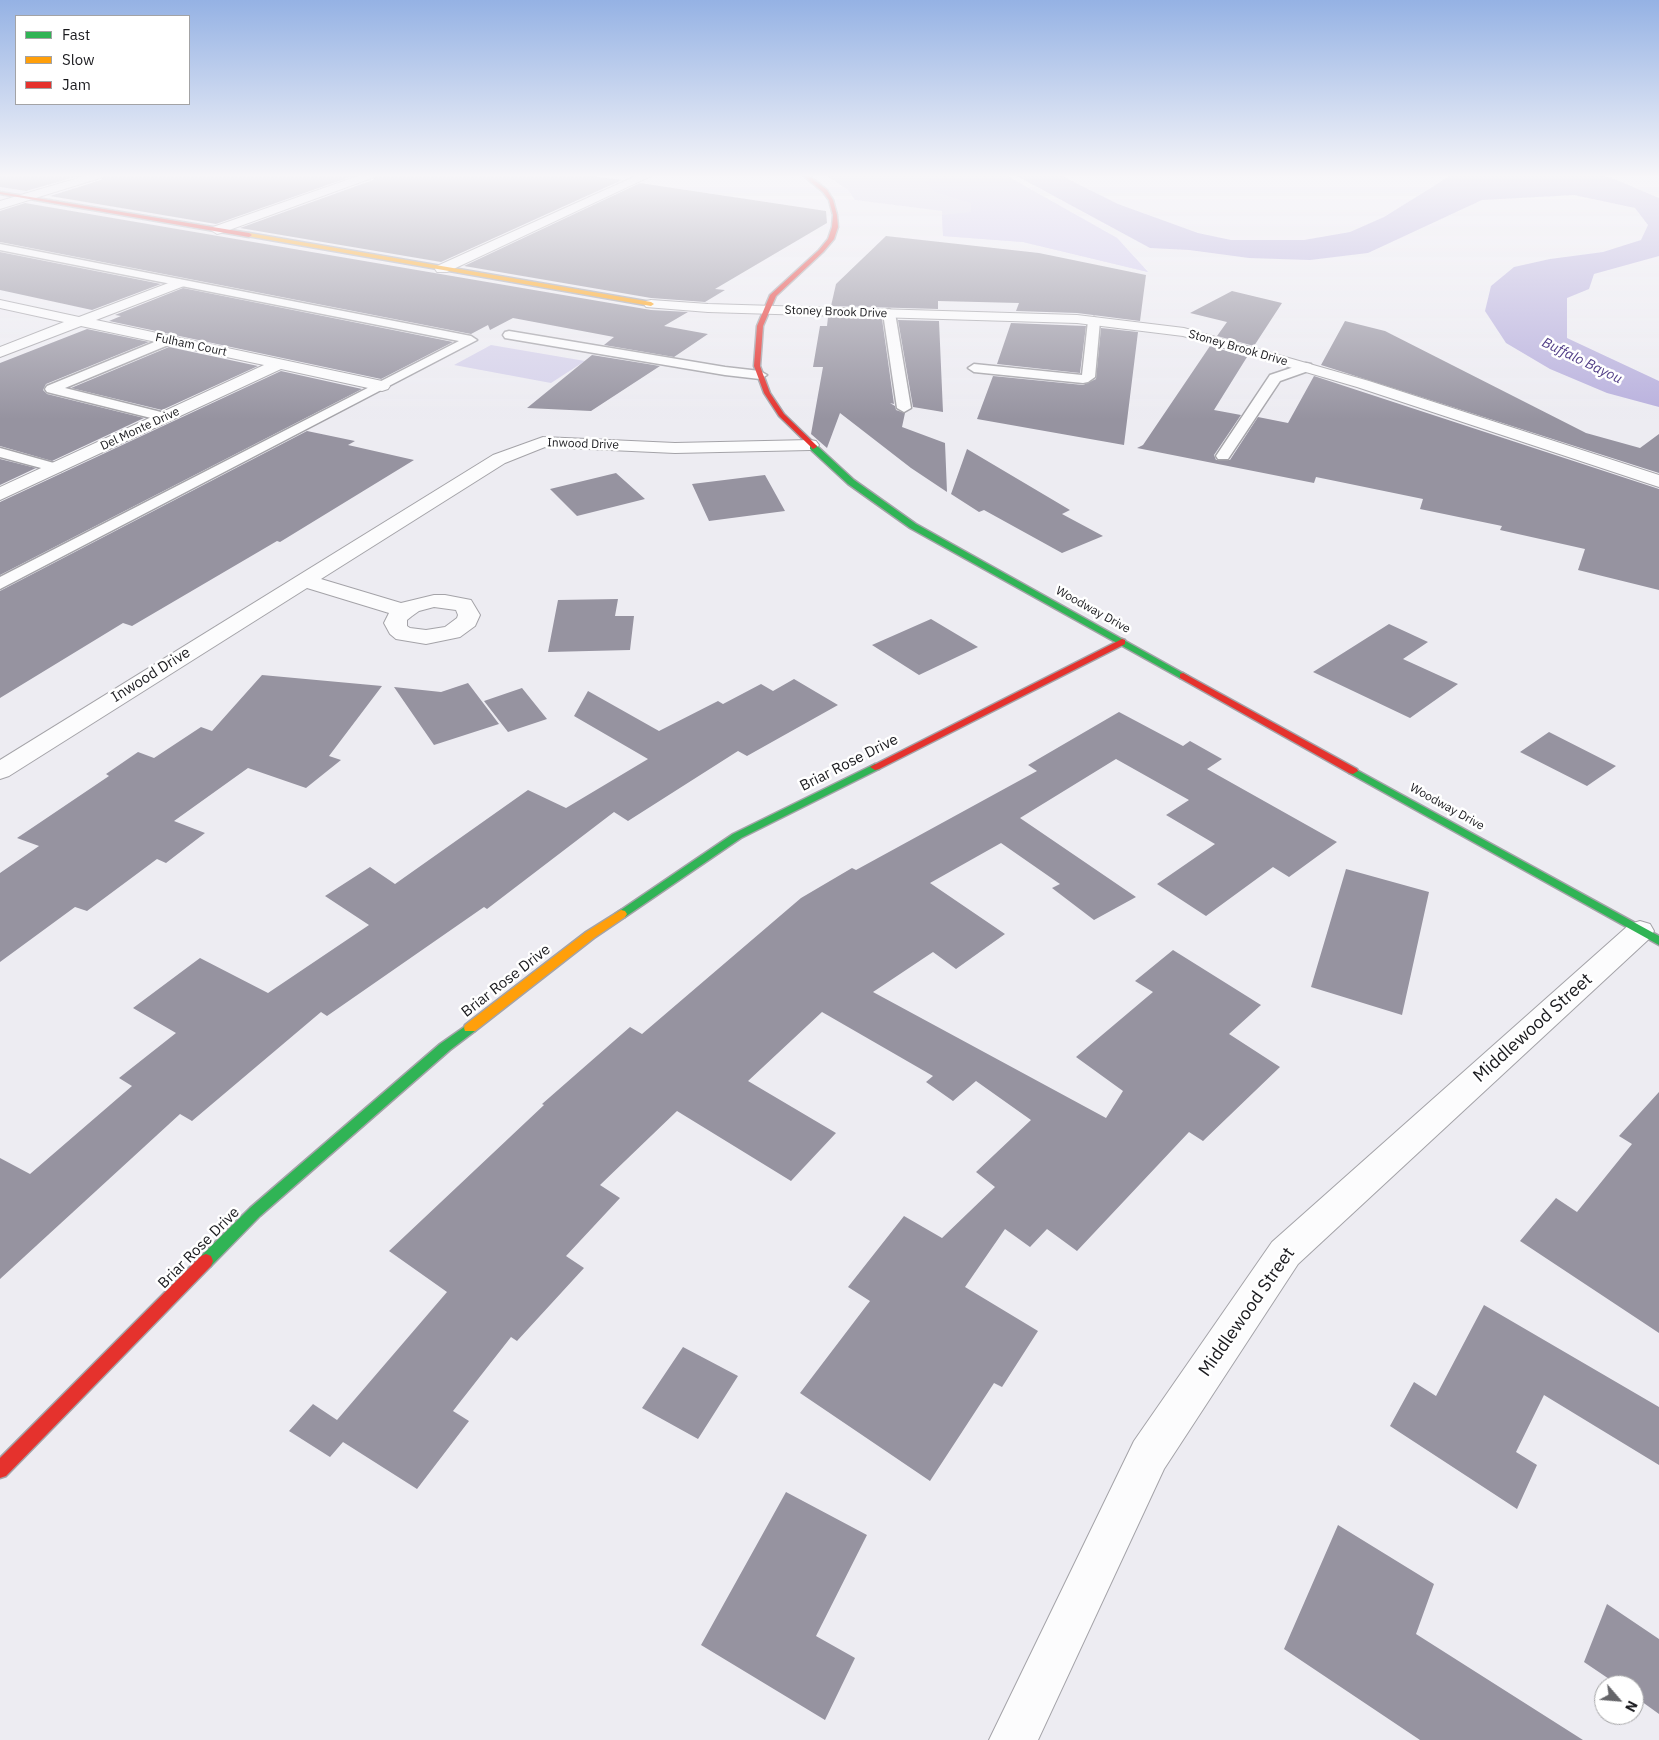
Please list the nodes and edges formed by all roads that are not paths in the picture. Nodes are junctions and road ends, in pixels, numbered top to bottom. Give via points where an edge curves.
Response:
1 (51, 257) edge
2 (370, 257) edge
3 (470, 257) edge
4 (814, 257) edge
5 (442, 270) junction
6 (179, 283) junction
7 (0, 304) edge
8 (651, 304) joint
9 (765, 310) junction
10 (889, 314) junction
11 (80, 321) junction
12 (1094, 321) junction
13 (509, 335) dead end
14 (169, 340) junction
15 (0, 352) edge
16 (279, 364) junction
17 (1306, 367) junction
18 (974, 368) dead end
19 (760, 375) junction
20 (382, 386) junction
21 (904, 408) dead end
22 (164, 417) junction
23 (810, 445) junction
24 (0, 452) edge
25 (1223, 456) dead end
26 (56, 468) junction
27 (1659, 481) edge
28 (0, 494) edge
29 (303, 580) junction
30 (0, 584) edge
31 (404, 610) dead end
32 (1122, 642) junction
33 (0, 771) edge
34 (1650, 936) edge
35 (0, 1470) edge
36 (1013, 1740) edge

1 - 6 lane
2 - 5 street, Stoney Brook Drive
3 - 5 street
4 - 9 street, Woodway Drive via 773,295
5 - 8 street, Stoney Brook Drive
6 - 11 street
6 - 20 lane via 471,340
7 - 11 street, Fulham Court
8 - 9 street, Stoney Brook Drive
9 - 10 street, Stoney Brook Drive
9 - 19 street, Woodway Drive via 760,326 757,366
10 - 12 street, Stoney Brook Drive
10 - 21 lane
11 - 14 street, Fulham Court
11 - 15 street
12 - 17 street, Stoney Brook Drive via 1184,332
12 - 18 lane via 1088,377 1083,379
13 - 19 lane
14 - 16 street, Fulham Court
14 - 22 lane via 52,389
16 - 20 street, Fulham Court
16 - 22 street, Del Monte Drive
17 - 25 lane via 1275,378
17 - 27 street, Stoney Brook Drive
19 - 23 street, Woodway Drive via 781,415
20 - 30 lane
22 - 26 street, Del Monte Drive
23 - 29 street, Inwood Drive via 675,448 543,442 499,459
23 - 32 street, Woodway Drive via 852,482 912,526
24 - 26 lane
26 - 28 street, Del Monte Drive
29 - 31 street
29 - 33 street, Inwood Drive
32 - 34 street, Woodway Drive
32 - 35 street, Briar Rose Drive via 737,836 590,935 445,1047 255,1212
34 - 36 street, Middlewood Street via 1284,1253 1149,1455

